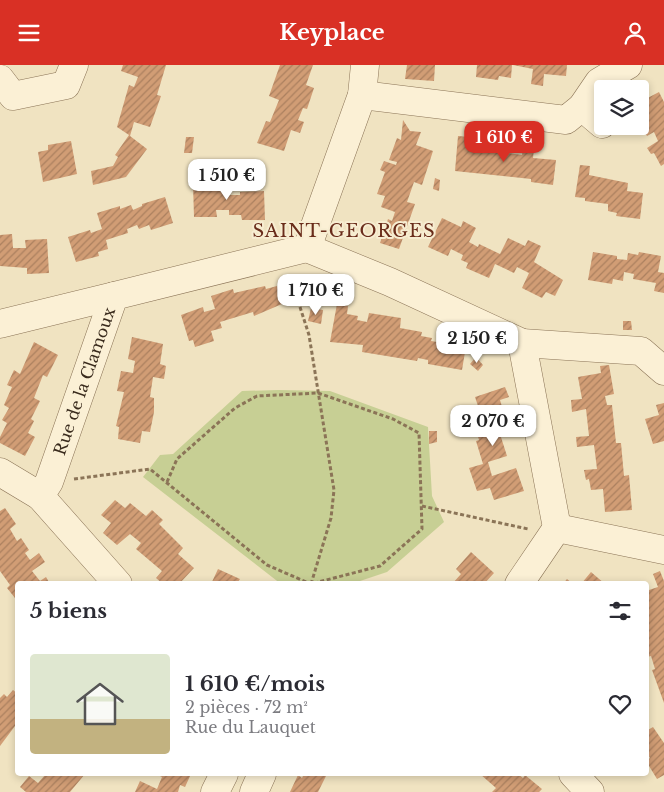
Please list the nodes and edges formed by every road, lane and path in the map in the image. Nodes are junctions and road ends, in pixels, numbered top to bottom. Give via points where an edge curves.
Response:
1 (74, 65) edge
2 (365, 65) edge
3 (628, 65) edge
4 (7, 88) edge
5 (362, 95) junction
6 (582, 107) junction
7 (594, 117) edge
8 (295, 251) junction
9 (114, 296) junction
10 (0, 325) edge
11 (522, 343) junction
12 (664, 371) edge
13 (318, 393) junction
14 (0, 472) edge
15 (166, 482) junction
16 (45, 489) junction
17 (421, 506) junction
18 (555, 531) junction
19 (664, 550) edge
20 (116, 581) edge
21 (304, 581) edge
22 (312, 581) edge
23 (322, 581) edge
24 (521, 581) edge
25 (223, 776) edge
26 (261, 776) edge
27 (575, 776) edge
28 (215, 792) edge
29 (254, 792) edge
30 (590, 792) edge

1 - 4 street via 66,85
2 - 5 street
3 - 6 street via 599,82
5 - 6 street via 566,121
5 - 8 street
6 - 7 street
8 - 9 street, Rue de la Clamoux
8 - 11 street via 390,282
8 - 13 path
9 - 10 street
9 - 16 street, Rue de la Clamoux
11 - 12 street via 641,351
11 - 18 street
13 - 15 path via 257,396 235,408 177,459
13 - 17 path via 392,419 419,433
13 - 22 path via 334,490 331,518
14 - 16 street
15 - 16 path via 150,469
15 - 21 path via 267,565
16 - 20 street
17 - 18 path
17 - 23 path via 422,529 380,566
18 - 19 street
18 - 24 street
25 - 28 street
26 - 29 street
27 - 30 street

